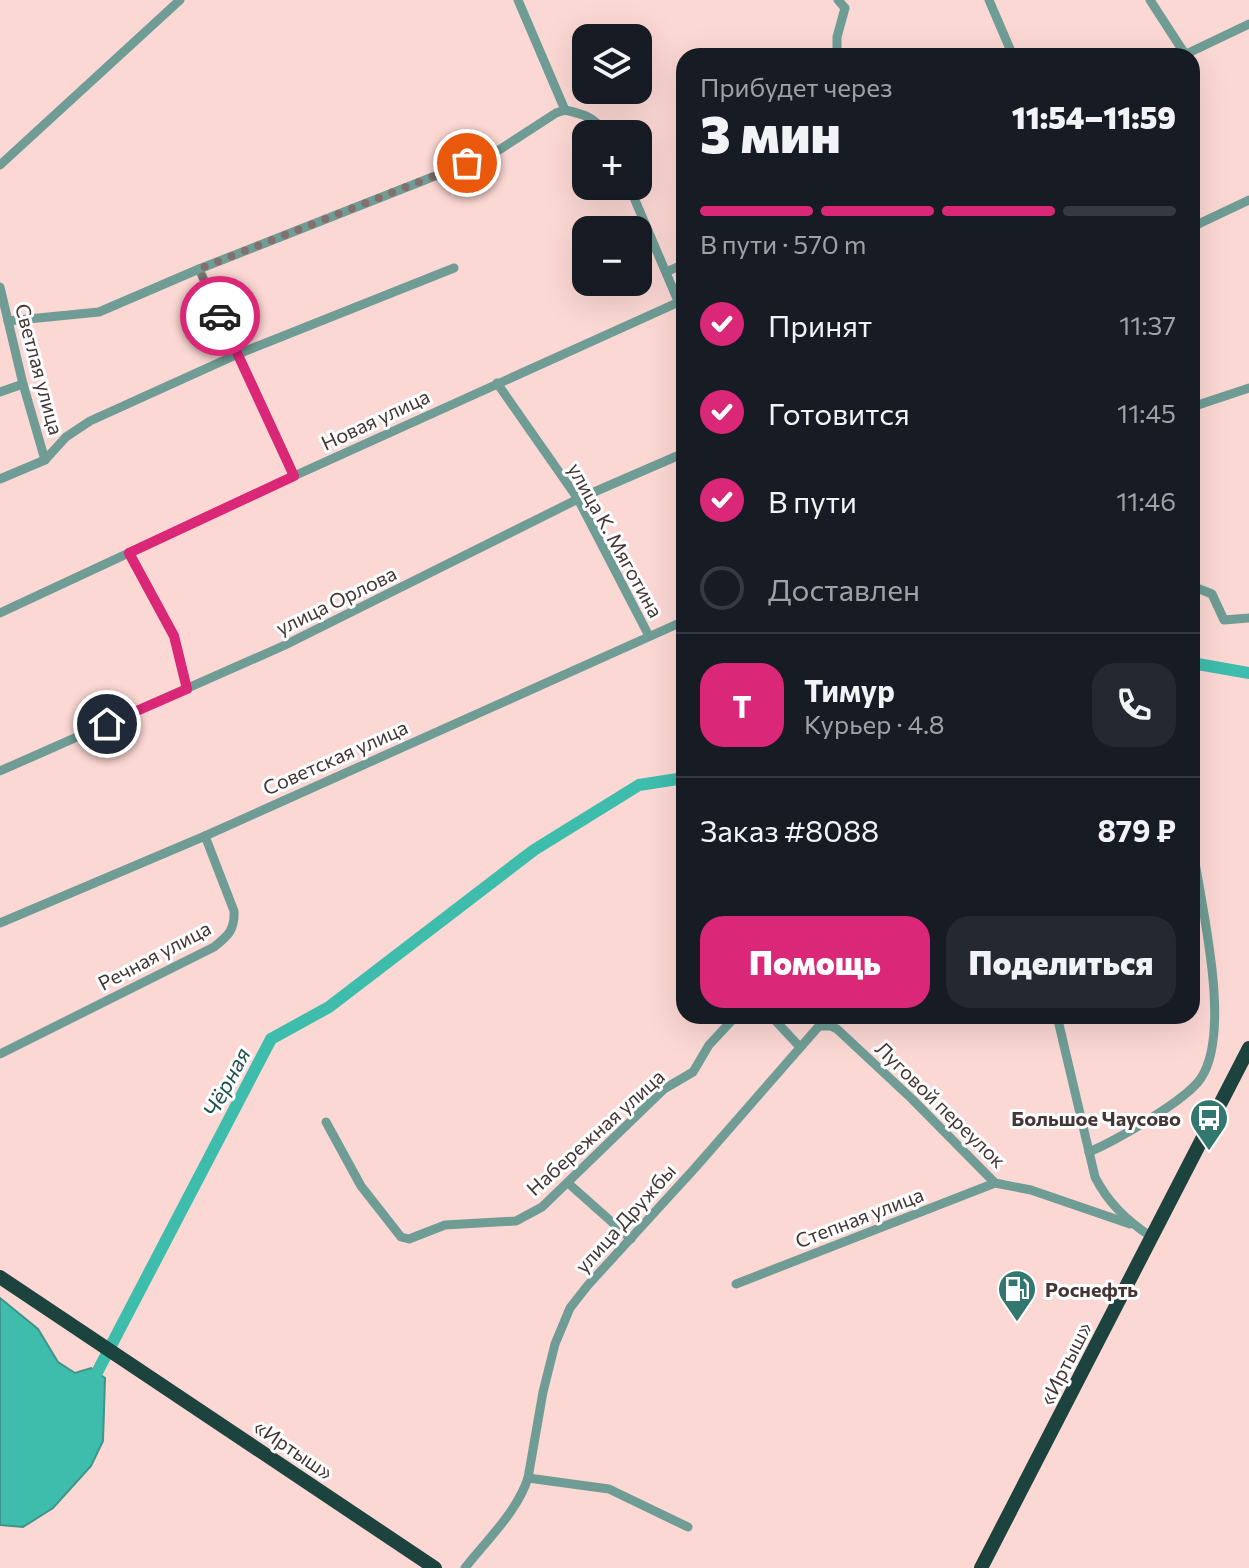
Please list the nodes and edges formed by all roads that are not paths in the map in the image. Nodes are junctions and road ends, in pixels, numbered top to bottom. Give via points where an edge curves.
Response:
1 (180, 0) edge
2 (518, 0) edge
3 (838, 0) edge
4 (989, 0) edge
5 (1150, 0) edge
6 (1249, 24) edge
7 (837, 48) edge
8 (1010, 48) edge
9 (1179, 48) edge
10 (1198, 48) edge
11 (565, 110) junction
12 (594, 120) edge
13 (0, 165) edge
14 (635, 200) edge
15 (1249, 200) edge
16 (1200, 223) edge
17 (454, 268) dead end
18 (676, 268) edge
19 (199, 269) junction
20 (666, 272) junction
21 (0, 287) edge
22 (676, 295) edge
23 (676, 303) edge
24 (8, 321) junction
25 (238, 354) junction
26 (497, 383) junction
27 (23, 384) junction
28 (1249, 388) edge
29 (0, 392) edge
30 (1200, 404) edge
31 (676, 456) edge
32 (45, 460) junction
33 (294, 476) junction
34 (0, 479) edge
35 (578, 499) junction
36 (129, 553) junction
37 (1200, 589) edge
38 (0, 613) edge
39 (1249, 618) edge
40 (676, 624) edge
41 (649, 636) junction
42 (187, 689) junction
43 (0, 771) edge
44 (205, 836) junction
45 (1200, 895) edge
46 (0, 923) edge
47 (729, 1024) edge
48 (778, 1024) edge
49 (1059, 1024) edge
50 (825, 1025) joint
51 (799, 1046) junction
52 (1249, 1048) edge
53 (0, 1054) edge
54 (326, 1122) dead end
55 (1089, 1152) junction
56 (568, 1183) junction
57 (995, 1183) junction
58 (1130, 1224) junction
59 (1152, 1237) junction
60 (631, 1239) junction
61 (0, 1277) edge
62 (736, 1284) dead end
63 (528, 1478) junction
64 (688, 1527) dead end
65 (435, 1568) edge
66 (465, 1568) edge
67 (981, 1568) edge

1 - 13 street
2 - 11 street
3 - 7 street via 845,8
4 - 8 street
5 - 9 street
6 - 10 street
11 - 12 street
11 - 19 street via 496,152
14 - 20 street
15 - 16 street
17 - 25 street
18 - 20 street
19 - 24 street via 99,312
19 - 25 street
20 - 22 street
21 - 24 street, Светлая улица
23 - 26 street, Новая улица
24 - 27 street, Светлая улица
25 - 32 street via 78,427
25 - 33 street
26 - 33 street, Новая улица
26 - 35 street, улица К. Мяготина
27 - 29 street
27 - 32 street, Светлая улица
28 - 30 street
31 - 35 street, улица Орлова
32 - 34 street
33 - 36 street, Новая улица
35 - 41 street, улица К. Мяготина
35 - 42 street, улица Орлова
36 - 38 street, Новая улица
36 - 42 street via 174,636
37 - 39 street via 1212,594 1224,620
40 - 41 street, Советская улица
41 - 44 street, Советская улица
42 - 43 street, улица Орлова
44 - 46 street, Советская улица
44 - 53 street, Речная улица via 234,911 229,935
45 - 55 street via 1216,998 1213,1048 1203,1077 1176,1101
47 - 56 street, Набережная улица via 693,1072 664,1089
48 - 51 street
49 - 55 street
50 - 51 street, улица Дружбы
50 - 57 street, Луговой переулок via 837,1029
51 - 60 street, улица Дружбы
52 - 59 highway, «Иртыш»
54 - 56 street, Набережная улица via 361,1186 401,1237 409,1239 445,1225 516,1221 542,1207
55 - 58 street via 1101,1189
56 - 60 street
57 - 58 street, Луговой переулок
57 - 62 street, Степная улица
58 - 59 street
59 - 67 highway, «Иртыш»
60 - 63 street, улица Дружбы via 577,1297 563,1322 543,1392
61 - 65 highway, «Иртыш»
63 - 64 street via 609,1489
63 - 66 street, улица Дружбы

